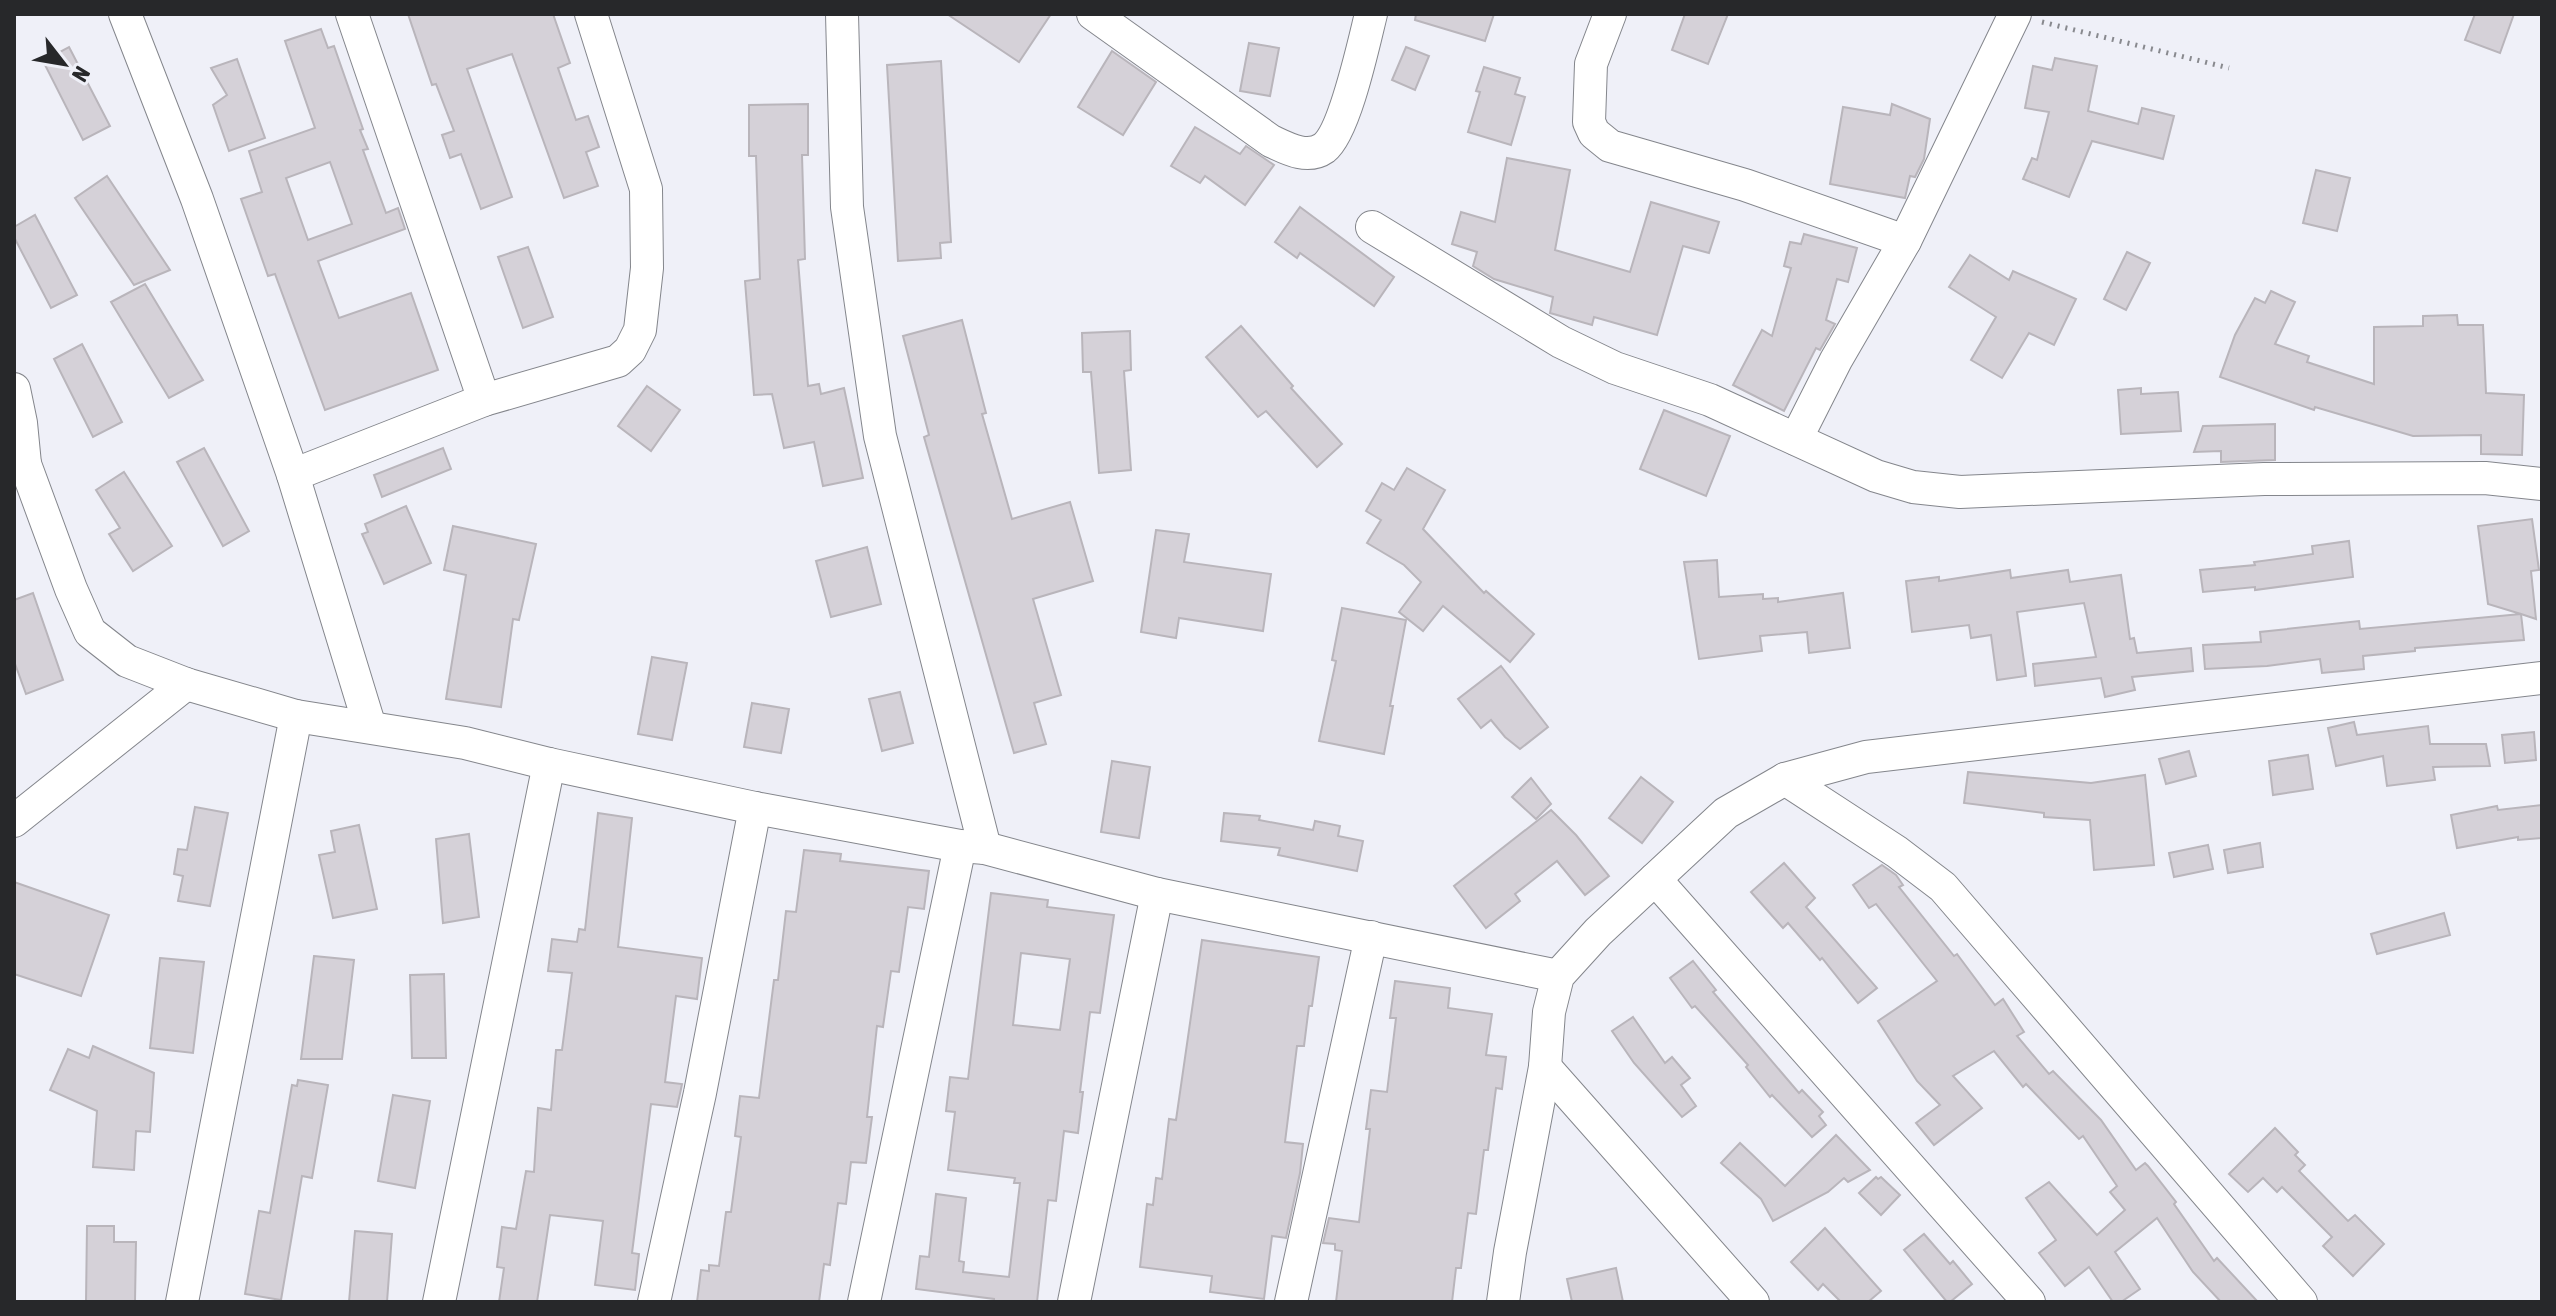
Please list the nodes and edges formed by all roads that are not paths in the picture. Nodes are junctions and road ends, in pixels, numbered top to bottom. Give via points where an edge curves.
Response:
1 (125, 14) edge
2 (352, 14) edge
3 (591, 14) edge
4 (842, 14) edge
5 (1093, 14) edge
6 (1371, 14) edge
7 (1610, 14) edge
8 (2014, 15) edge
9 (1372, 227) dead end
10 (1905, 241) junction
11 (14, 389) edge
12 (484, 400) junction
13 (1796, 439) junction
14 (20, 459) edge
15 (293, 475) junction
16 (2542, 484) edge
17 (2542, 678) edge
18 (186, 684) junction
19 (296, 716) junction
20 (370, 727) junction
21 (549, 764) junction
22 (1785, 779) junction
23 (755, 808) junction
24 (14, 821) edge
25 (972, 847) junction
26 (1655, 879) junction
27 (1157, 894) junction
28 (1371, 937) junction
29 (1558, 976) junction
30 (1545, 1067) junction
31 (182, 1302) edge
32 (439, 1302) edge
33 (654, 1302) edge
34 (864, 1302) edge
35 (1074, 1302) edge
36 (1291, 1302) edge
37 (1503, 1302) edge
38 (1753, 1302) edge
39 (2029, 1302) edge
40 (2301, 1302) edge

1 - 15 street via 197,199
2 - 12 street
3 - 12 street via 646,189 647,268 640,330 618,361
4 - 25 street via 847,207 880,436
5 - 6 street via 1271,141 1305,153 1323,149 1335,134
7 - 10 street via 1591,64 1589,122 1610,146 1745,185
8 - 10 street
9 - 13 street via 1575,348
10 - 13 street
11 - 14 street via 21,423
12 - 15 street
13 - 16 street via 1876,476 1960,492 2264,479 2485,478
14 - 18 street via 90,632 127,661
15 - 20 street
17 - 22 street via 1866,757
18 - 19 street
18 - 24 street
19 - 20 street
19 - 31 street
20 - 21 street
21 - 23 street
21 - 32 street
22 - 26 street via 1726,813
22 - 40 street via 1943,887
23 - 25 street
23 - 33 street
25 - 27 street
25 - 34 street
26 - 29 street
26 - 39 street
27 - 28 street
27 - 35 street
28 - 29 street
28 - 36 street
29 - 30 street
30 - 37 street
30 - 38 street

